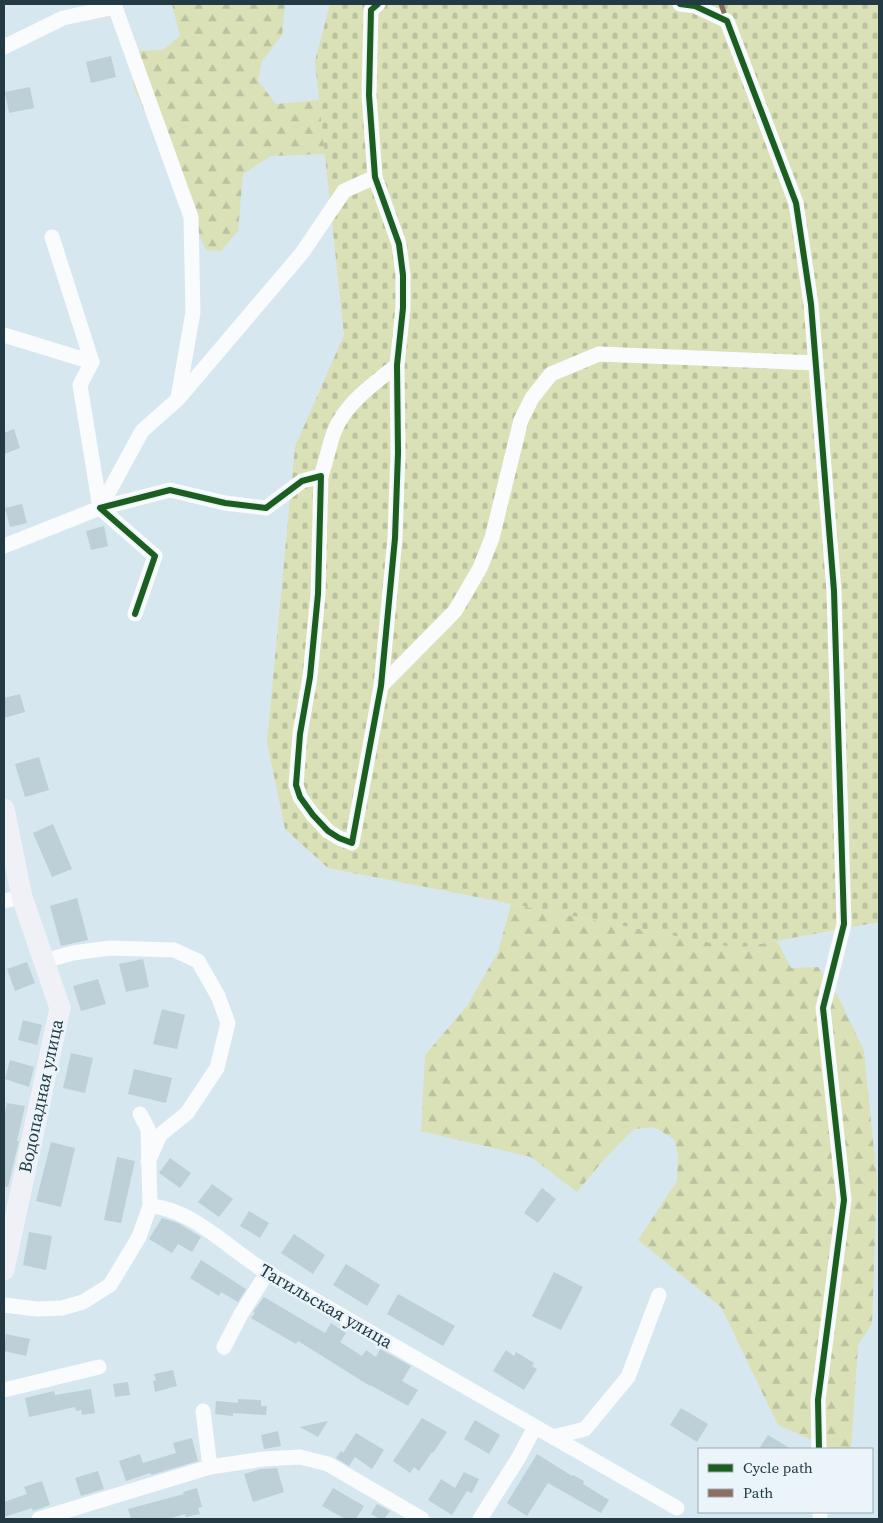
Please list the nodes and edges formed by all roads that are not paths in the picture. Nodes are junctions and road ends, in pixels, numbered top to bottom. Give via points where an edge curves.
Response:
1 (378, 4) edge
2 (680, 4) edge
3 (4, 47) edge
4 (375, 178) junction
5 (52, 237) dead end
6 (4, 335) edge
7 (92, 362) junction
8 (816, 363) junction
9 (397, 365) junction
10 (178, 399) junction
11 (321, 476) junction
12 (100, 508) junction
13 (4, 546) edge
14 (134, 614) dead end
15 (380, 686) junction
16 (4, 809) edge
17 (13, 899) edge
18 (44, 962) junction
19 (140, 1114) dead end
20 (148, 1162) junction
21 (150, 1206) junction
22 (4, 1270) edge
23 (267, 1273) junction
24 (659, 1296) dead end
25 (4, 1304) edge
26 (224, 1347) dead end
27 (99, 1367) dead end
28 (4, 1390) edge
29 (204, 1411) dead end
30 (535, 1427) junction
31 (553, 1437) junction
32 (819, 1448) edge
33 (210, 1467) junction
34 (676, 1508) dead end
35 (39, 1519) edge
36 (422, 1519) edge
37 (480, 1519) edge

1 - 4 street via 371,10 370,48
2 - 8 street via 695,6 727,22 793,194 811,304
3 - 10 street via 63,18 115,8 191,216 192,312
4 - 9 street via 399,244 403,275
4 - 10 street via 344,191 302,253
5 - 7 street
6 - 7 street
7 - 12 street via 80,385
8 - 15 street via 598,354 551,374 532,398 521,420 492,538 480,568 455,611
8 - 32 street via 834,591 844,924 822,1008 844,1200 818,1400
9 - 11 street via 346,410 335,431
9 - 15 street via 395,538
10 - 12 street via 142,431
11 - 12 street via 302,481 266,508 225,503 170,490
11 - 15 street via 318,594 296,785 313,816 328,831 352,842
12 - 13 street
12 - 14 street via 155,556
16 - 17 street, Водопадная улица
17 - 18 street, Водопадная улица
18 - 20 street via 73,953 110,948 174,950 198,961 218,996 228,1023 217,1068 187,1112 160,1135
18 - 22 street, Водопадная улица via 60,1008
19 - 20 street via 148,1129
20 - 21 street
21 - 23 street, Тагильская улица via 164,1207 194,1220
21 - 25 street via 139,1237 110,1285 83,1302 62,1308 37,1309
23 - 26 street
23 - 30 street, Тагильская улица
24 - 31 street via 628,1377 585,1430
27 - 28 street
29 - 33 street
30 - 31 street, Тагильская улица
30 - 37 street
31 - 34 street, Тагильская улица
33 - 35 street
33 - 36 street via 300,1457 328,1464

